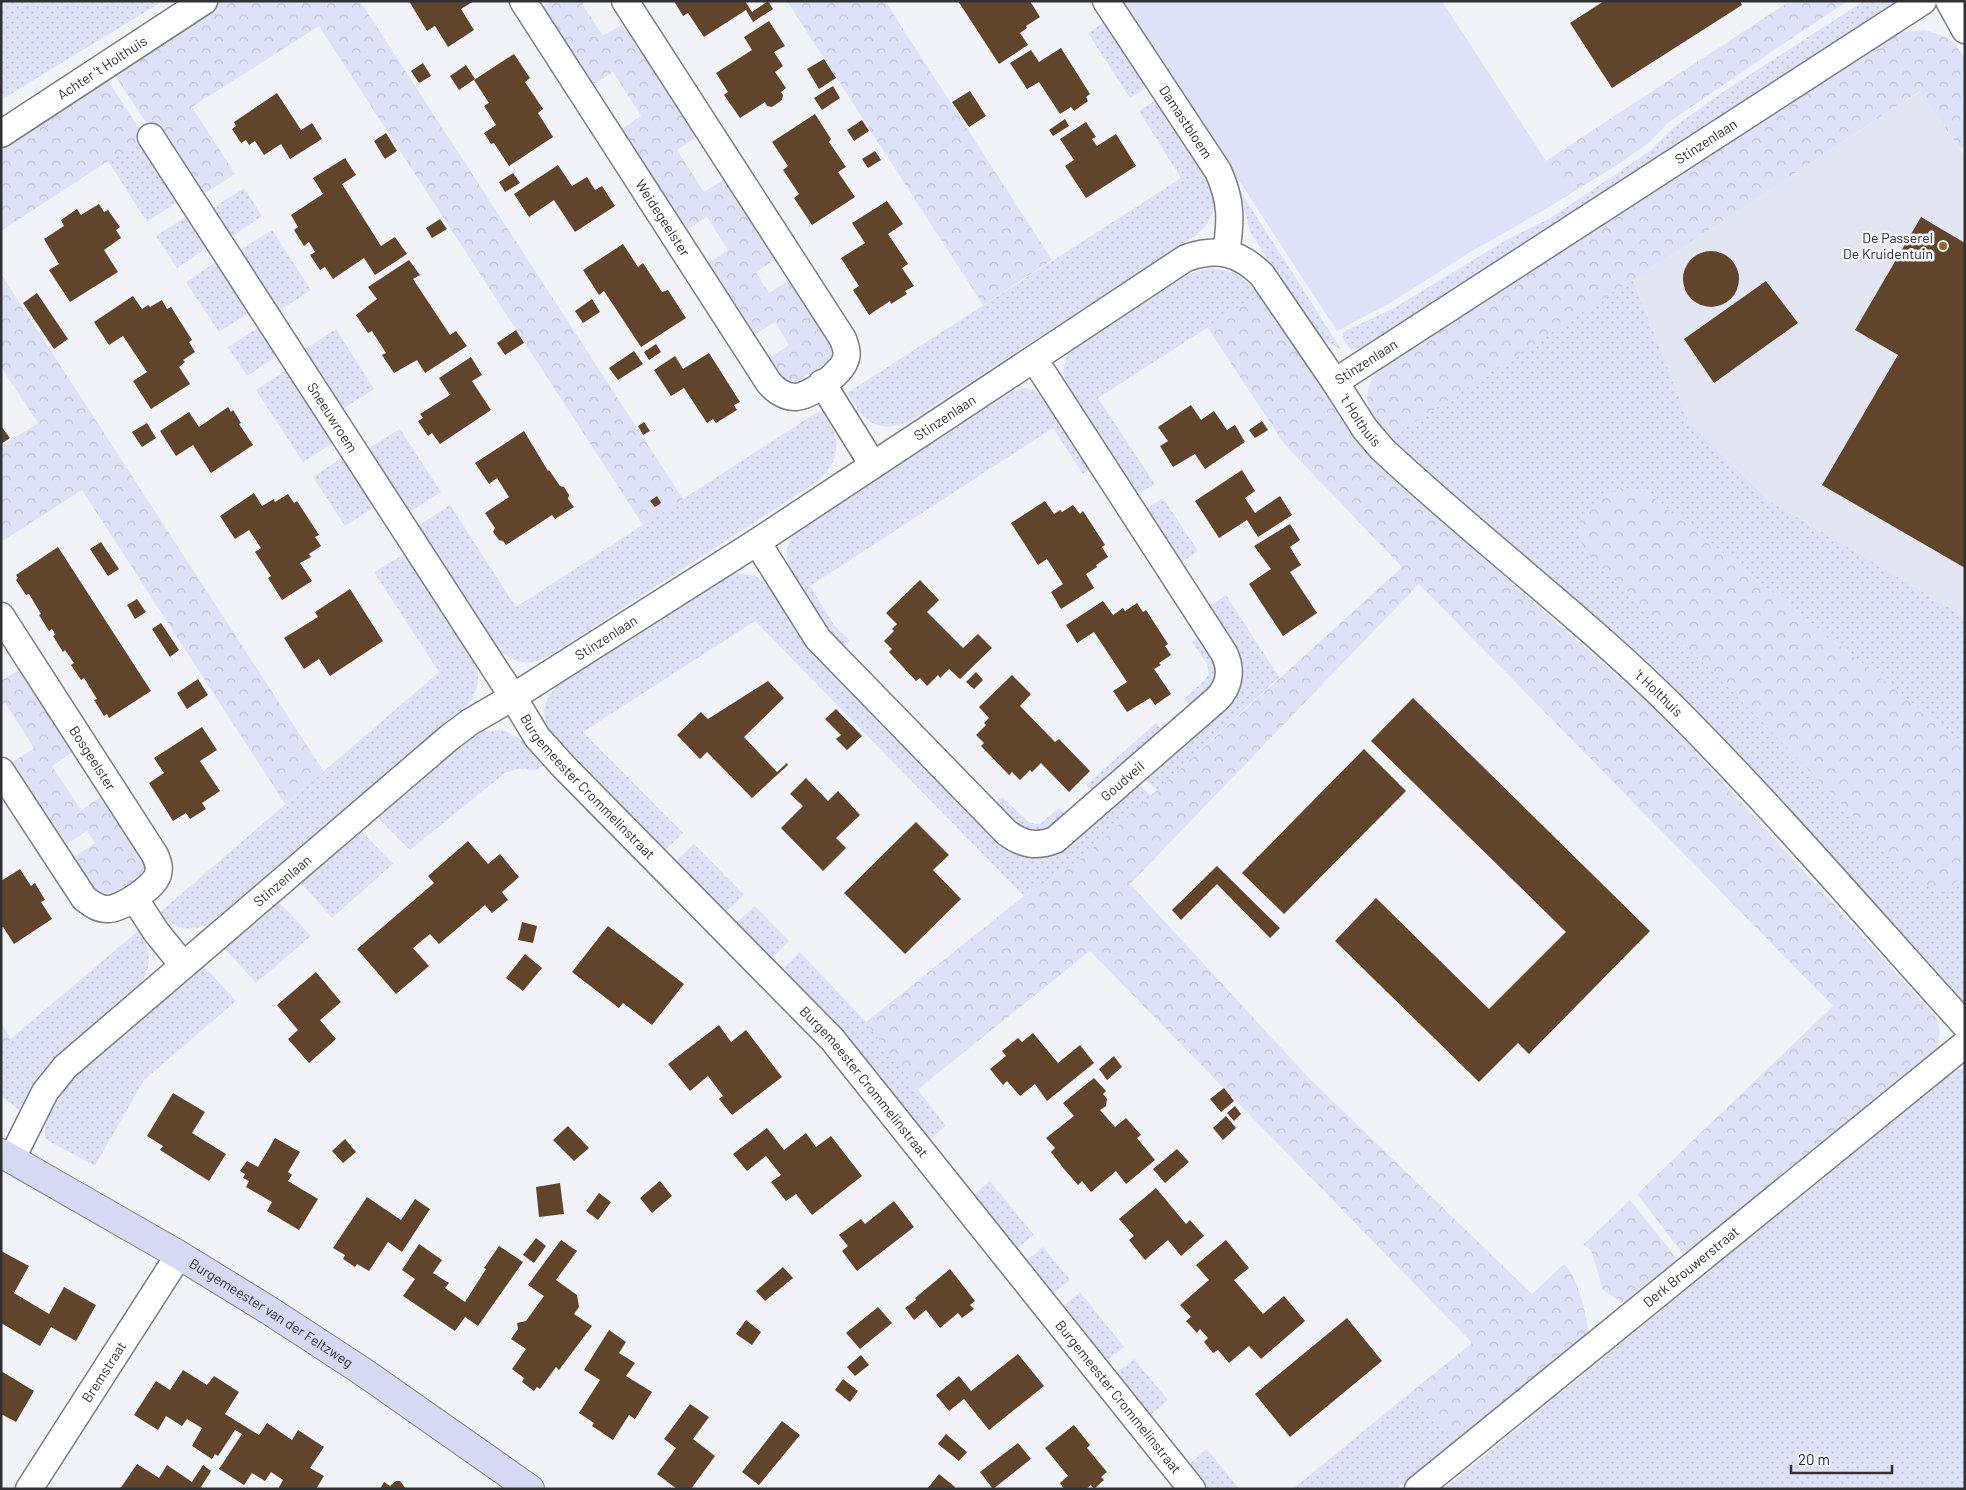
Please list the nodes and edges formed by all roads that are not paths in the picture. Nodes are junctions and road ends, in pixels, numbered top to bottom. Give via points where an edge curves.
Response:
1 (204, 1) edge
2 (523, 1) edge
3 (625, 1) edge
4 (1106, 1) edge
5 (1923, 1) edge
6 (1949, 1) edge
7 (1965, 30) edge
8 (1, 134) edge
9 (151, 137) dead end
10 (1226, 254) junction
11 (1034, 359) junction
12 (1335, 382) junction
13 (822, 383) junction
14 (873, 465) junction
15 (757, 542) junction
16 (1, 616) edge
17 (513, 696) junction
18 (1, 771) edge
19 (134, 898) junction
20 (183, 965) junction
21 (1965, 1025) edge
22 (1965, 1044) edge
23 (7, 1156) edge
24 (180, 1255) junction
25 (29, 1489) edge
26 (530, 1489) edge
27 (1192, 1489) edge
28 (1418, 1489) edge

1 - 8 street, Achter 't Holthuis
2 - 13 street, Weidegeelster via 769,383 776,391 795,397
3 - 13 street, Weidegeelster via 843,339 846,348 844,366
4 - 10 street, Damastbloem via 1226,187 1231,216
5 - 12 street, Stinzenlaan
6 - 7 street
9 - 17 street, Sneeuwroem
10 - 11 street, Stinzenlaan via 1208,252 1186,258
10 - 12 street, Stinzenlaan via 1246,261 1262,275
11 - 14 street, Stinzenlaan
11 - 15 street, Goudveil via 1224,653 1229,671 1225,689 1217,699 1055,840 1028,844 1008,833 818,639
12 - 21 street, 't Holthuis via 1382,449 1602,642 1684,719
13 - 14 street
14 - 15 street, Stinzenlaan
15 - 17 street, Stinzenlaan
16 - 19 street, Bosgeelster via 155,855 159,864 156,881
17 - 20 street, Stinzenlaan via 450,737
17 - 27 street, Burgemeester Crommelinstraat via 530,727 548,750 814,1020 851,1062
18 - 19 street, Bosgeelster via 84,898 100,908 109,909 118,908
19 - 20 street
20 - 23 street, Stinzenlaan via 55,1078
22 - 28 street, Derk Brouwerstraat
23 - 24 street, Burgemeester van der Feltzweg
24 - 25 street, Bremstraat
24 - 26 street, Burgemeester van der Feltzweg via 362,1371

